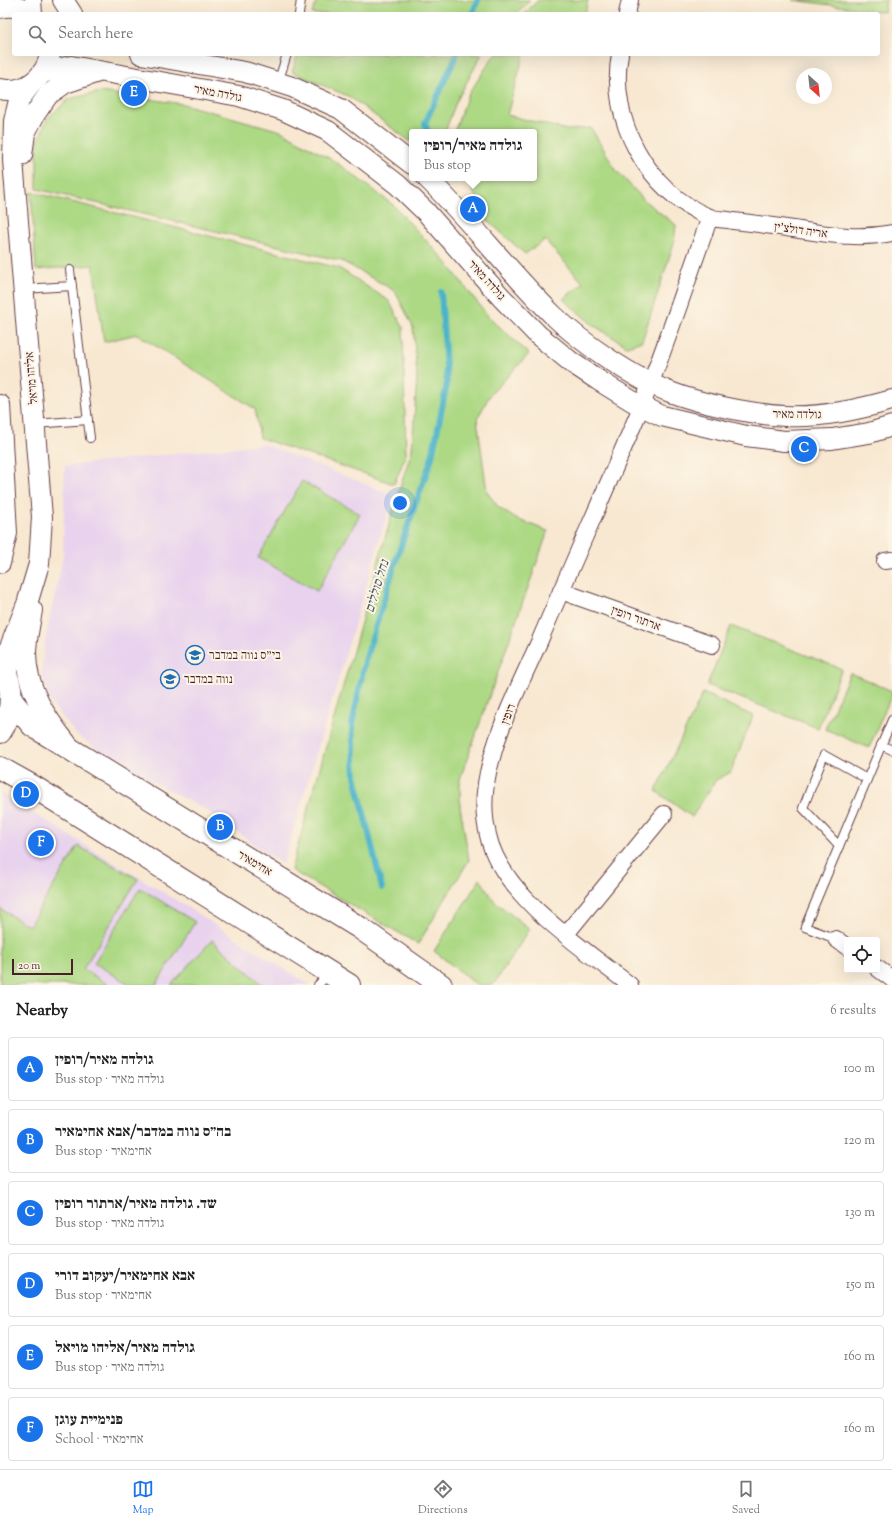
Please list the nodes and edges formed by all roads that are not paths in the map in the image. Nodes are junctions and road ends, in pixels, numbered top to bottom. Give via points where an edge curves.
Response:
1 (3, 0) edge
2 (33, 0) edge
3 (63, 0) edge
4 (630, 0) edge
5 (301, 1) edge
6 (0, 3) edge
7 (0, 8) edge
8 (28, 12) edge
9 (33, 12) edge
10 (71, 12) edge
11 (299, 12) edge
12 (627, 12) edge
13 (50, 56) edge
14 (153, 56) edge
15 (286, 56) edge
16 (620, 56) edge
17 (98, 72) junction
18 (37, 78) junction
19 (278, 83) junction
20 (0, 89) edge
21 (409, 162) edge
22 (430, 181) edge
23 (16, 201) junction
24 (710, 217) junction
25 (892, 233) edge
26 (70, 270) dead end
27 (72, 286) junction
28 (24, 289) junction
29 (650, 383) junction
30 (892, 400) edge
31 (0, 405) edge
32 (641, 406) junction
33 (88, 420) junction
34 (34, 424) junction
35 (892, 426) edge
36 (90, 438) dead end
37 (0, 563) edge
38 (39, 564) junction
39 (561, 591) junction
40 (712, 645) dead end
41 (3, 668) edge
42 (11, 700) junction
43 (892, 720) edge
44 (0, 732) edge
45 (881, 746) junction
46 (892, 750) edge
47 (75, 754) junction
48 (0, 768) edge
49 (867, 779) junction
50 (664, 814) dead end
51 (839, 846) junction
52 (566, 934) junction
53 (842, 943) edge
54 (880, 970) edge
55 (324, 978) edge
56 (892, 979) edge
57 (349, 985) edge
58 (441, 985) edge
59 (630, 985) edge

1 - 6 street
2 - 9 street
3 - 10 street
4 - 12 street
5 - 11 lane
7 - 8 street via 14,7
13 - 18 street, אליהו מויאל
14 - 19 street, גולדה מאיר via 245,72
15 - 19 lane
16 - 24 street via 617,90 624,124 636,150 672,193
17 - 18 street, גולדה מאיר via 71,66
17 - 23 street via 65,83 48,95 35,114 25,133
17 - 32 street, גולדה מאיר via 239,96 283,110 328,131 404,190 538,335 571,362
18 - 20 street, גולדה מאיר via 20,89
18 - 23 street, אליהו מויאל via 19,100 14,121
19 - 21 street, גולדה מאיר via 341,109
22 - 29 street, גולדה מאיר via 555,317 586,342
23 - 28 street, אליהו מויאל
24 - 25 street, אריה דולצ'ין via 839,235 870,237
24 - 29 street, רופין
26 - 27 lane
27 - 28 lane
27 - 33 lane
28 - 34 street, אליהו מויאל
29 - 30 street, גולדה מאיר via 670,392 708,402 750,412 785,416 829,415
29 - 32 street, רופין
31 - 37 street via 7,533
32 - 35 street, גולדה מאיר via 662,416 702,427 784,441 832,439
32 - 39 street, רופין
33 - 34 lane
33 - 36 lane
34 - 38 street, אליהו מויאל via 42,516
38 - 41 street, אליהו מויאל
38 - 47 street via 26,653 29,681 48,721
39 - 40 street, ארתור רופין
39 - 52 street, רופין via 510,708 491,760 485,789 485,817 497,860 508,879 524,897
41 - 42 main road via 11,686
42 - 44 main road via 8,716
42 - 47 main road, אחימאיר via 32,725
43 - 45 lane
45 - 46 lane
45 - 49 lane
47 - 58 main road, אחימאיר via 360,928
48 - 55 main road via 28,783
49 - 51 lane
49 - 51 lane via 824,755 803,808
50 - 52 street
51 - 53 lane via 805,928
52 - 59 street, רופין
54 - 56 street
55 - 57 main road

